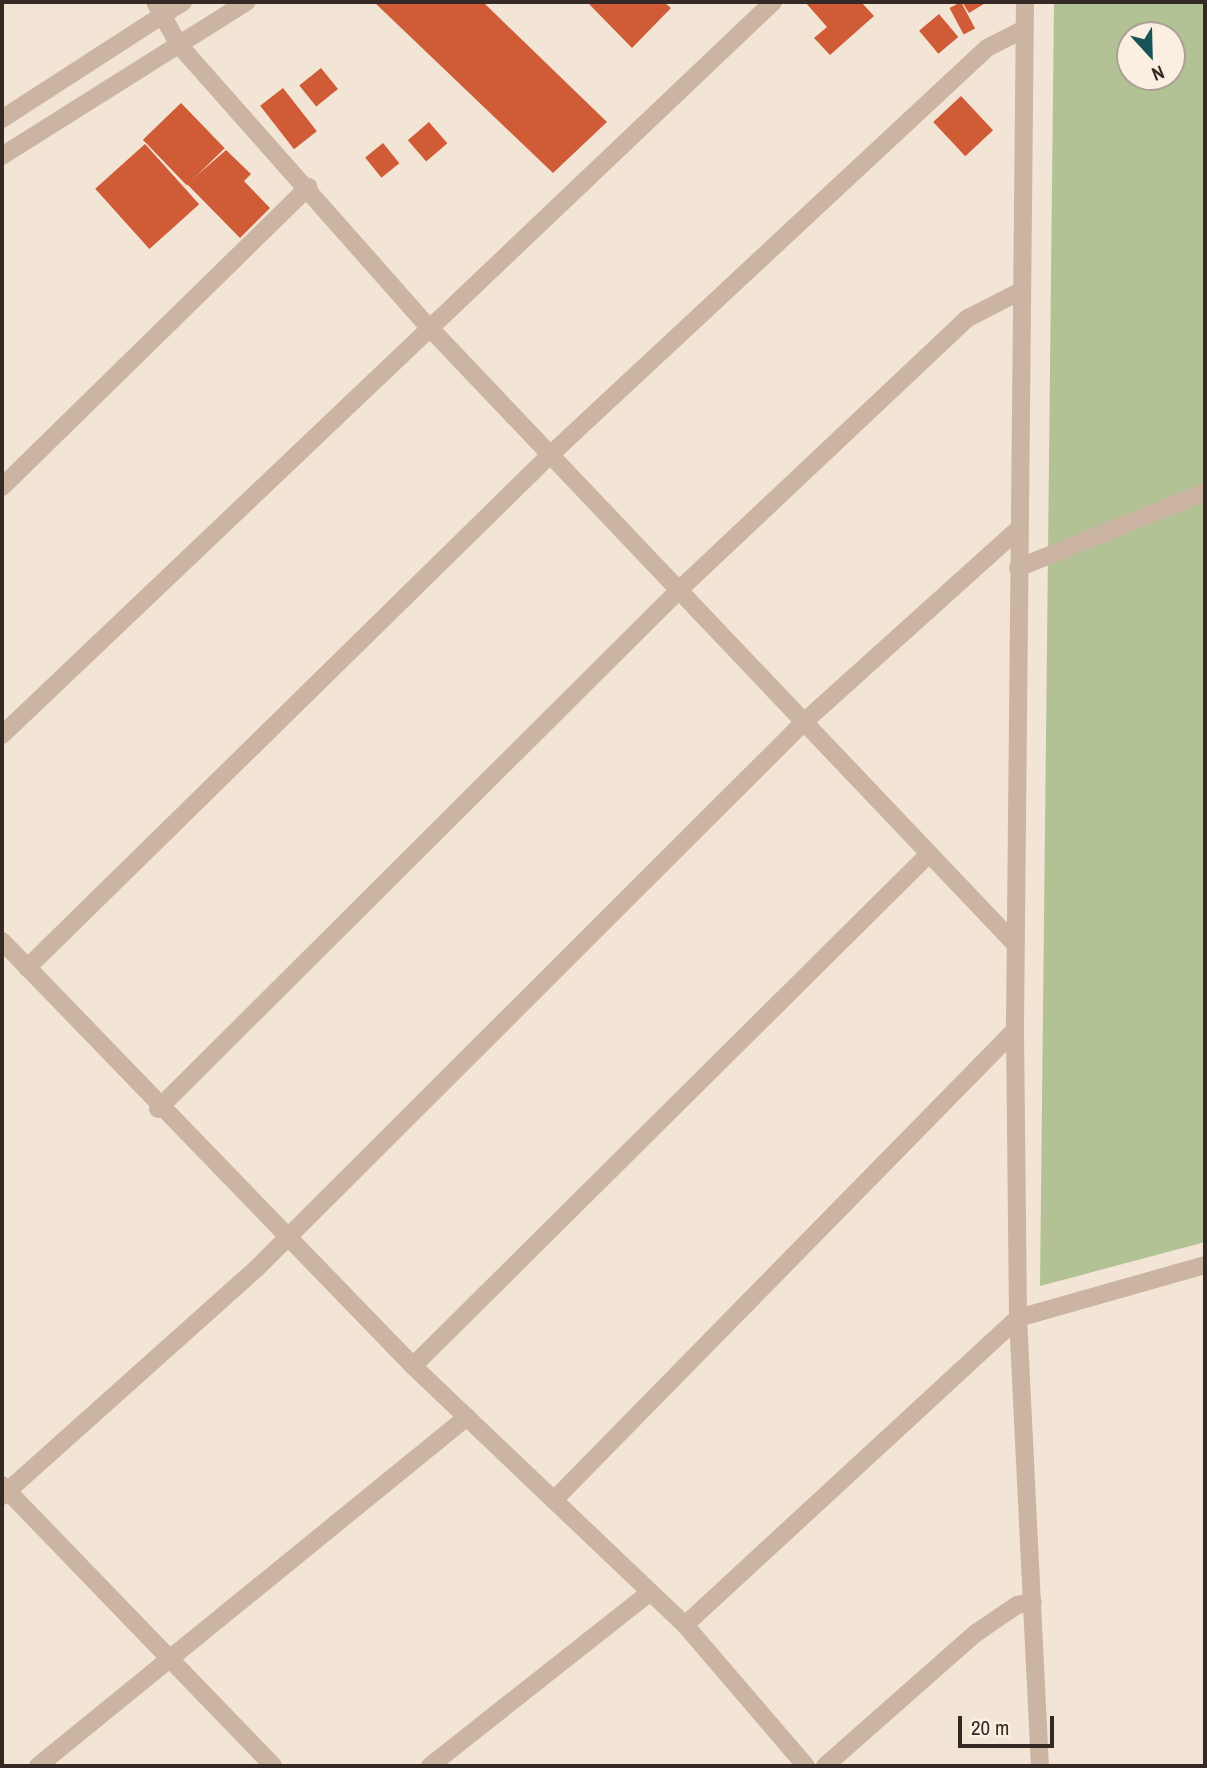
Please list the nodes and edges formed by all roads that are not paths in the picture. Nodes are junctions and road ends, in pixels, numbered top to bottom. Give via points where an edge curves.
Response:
1 (183, 2) edge
2 (247, 2) edge
3 (773, 2) edge
4 (1025, 2) edge
5 (158, 9) edge
6 (1022, 30) junction
7 (179, 45) junction
8 (2, 119) edge
9 (2, 156) edge
10 (308, 187) junction
11 (1021, 291) junction
12 (427, 326) junction
13 (550, 455) junction
14 (2, 487) edge
15 (1205, 492) edge
16 (1018, 528) junction
17 (1018, 568) junction
18 (678, 590) junction
19 (804, 722) junction
20 (2, 735) edge
21 (929, 854) junction
22 (2, 941) edge
23 (1014, 944) junction
24 (27, 968) junction
25 (1015, 1030) junction
26 (158, 1109) junction
27 (288, 1235) junction
28 (1205, 1265) edge
29 (1018, 1318) junction
30 (413, 1366) junction
31 (467, 1417) junction
32 (4, 1491) edge
33 (554, 1500) junction
34 (650, 1592) junction
35 (1033, 1602) junction
36 (685, 1625) junction
37 (169, 1659) junction
38 (38, 1766) edge
39 (273, 1766) edge
40 (430, 1766) edge
41 (806, 1766) edge
42 (825, 1766) edge
43 (1040, 1766) edge

1 - 5 street
2 - 7 street
3 - 12 street
4 - 6 street
5 - 7 street
5 - 8 street
6 - 11 street
6 - 13 street via 987,48
7 - 9 street
7 - 10 street
10 - 12 street
10 - 14 street
11 - 16 street
11 - 18 street via 968,318
12 - 13 street
12 - 20 street
13 - 18 street
13 - 24 street
15 - 17 street
16 - 17 street
16 - 19 street
17 - 23 street
18 - 19 street
18 - 26 street
19 - 21 street
19 - 27 street
21 - 23 street
21 - 30 street
22 - 24 street
23 - 25 street
24 - 26 street
25 - 29 street
25 - 33 street
26 - 27 street
27 - 30 street
27 - 32 street
28 - 29 street
29 - 35 street
29 - 36 street
30 - 31 street
31 - 33 street
31 - 37 street
32 - 37 street
33 - 34 street
34 - 36 street
34 - 40 street
35 - 42 street via 1017,1605 976,1633
35 - 43 street
36 - 41 street
37 - 38 street
37 - 39 street

